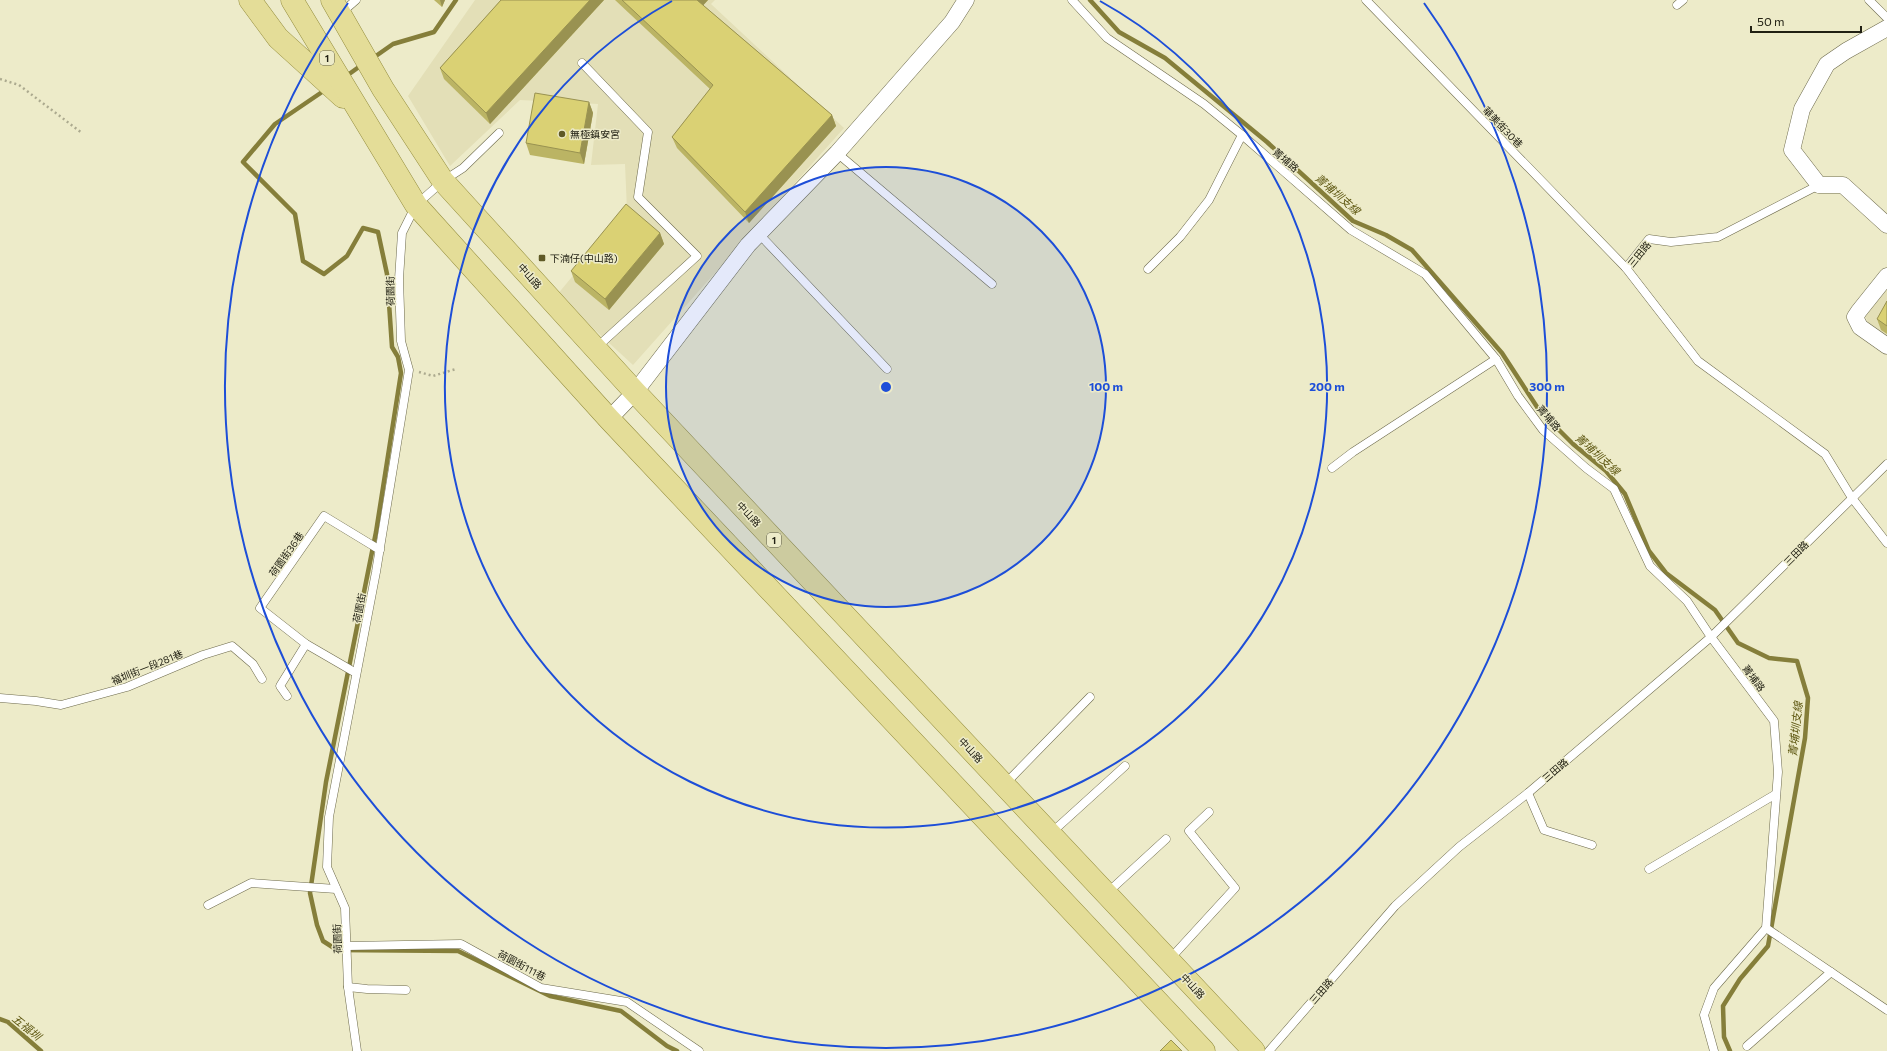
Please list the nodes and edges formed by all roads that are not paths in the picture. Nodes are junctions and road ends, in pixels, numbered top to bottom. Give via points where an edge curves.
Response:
1 (250, 0) edge
2 (292, 0) edge
3 (966, 0) edge
4 (1072, 0) edge
5 (1366, 0) edge
6 (1869, 0) edge
7 (343, 4) edge
8 (1887, 18) edge
9 (1887, 28) edge
10 (582, 63) dead end
11 (362, 115) junction
12 (500, 134) dead end
13 (1242, 135) junction
14 (837, 152) junction
15 (443, 181) junction
16 (1819, 185) junction
17 (416, 205) junction
18 (1887, 225) edge
19 (759, 234) junction
20 (1626, 268) junction
21 (1148, 269) dead end
22 (1887, 276) edge
23 (992, 284) dead end
24 (1887, 346) edge
25 (595, 348) junction
26 (1496, 359) junction
27 (887, 369) dead end
28 (635, 392) junction
29 (609, 419) junction
30 (1887, 464) edge
31 (1332, 468) dead end
32 (1852, 498) junction
33 (1887, 543) edge
34 (380, 550) junction
35 (1710, 637) junction
36 (306, 644) junction
37 (356, 673) junction
38 (262, 679) dead end
39 (287, 696) dead end
40 (1090, 697) dead end
41 (0, 698) edge
42 (1126, 766) dead end
43 (1004, 785) junction
44 (1528, 793) junction
45 (1776, 794) junction
46 (1209, 812) dead end
47 (1050, 835) junction
48 (1166, 839) dead end
49 (1592, 845) dead end
50 (1649, 869) dead end
51 (336, 889) junction
52 (1106, 894) junction
53 (208, 905) dead end
54 (1766, 928) junction
55 (347, 946) junction
56 (1169, 961) junction
57 (1831, 972) junction
58 (348, 987) junction
59 (406, 990) dead end
60 (1887, 1010) edge
61 (1747, 1046) dead end
62 (357, 1051) edge
63 (700, 1051) edge
64 (1204, 1051) edge
65 (1254, 1051) edge
66 (1269, 1051) edge
67 (1714, 1051) edge

1 - 11 main road via 278,38
2 - 11 main road, 1
3 - 14 street via 952,22
4 - 13 lane, 菁埔路 via 1107,38 1204,104
5 - 20 lane, 華美街30巷
6 - 8 lane
7 - 15 main road, 中山路 / 1 via 383,89
9 - 16 street via 1827,64 1802,109 1792,150
10 - 25 lane via 648,132 638,197 697,256
11 - 17 main road, 1
12 - 15 lane, 荷園街 via 463,168
13 - 21 lane via 1209,200 1180,237
13 - 26 lane, 菁埔路 via 1351,230 1425,274
14 - 19 street
14 - 23 lane
15 - 17 lane, 荷園街
15 - 25 main road, 中山路 / 1
16 - 18 street, 三田路 via 1843,185
16 - 20 lane, 三田路 via 1718,237 1671,242 1649,238
17 - 29 main road, 1
17 - 34 lane, 荷園街 via 402,233 399,279 401,341 409,370
19 - 27 lane
19 - 28 street
20 - 32 lane, 三田路 via 1698,361 1825,454
22 - 24 street via 1855,318 1860,327
25 - 28 main road, 中山路 / 1
26 - 31 lane
26 - 35 lane, 菁埔路 via 1518,396 1543,430 1614,489 1650,566 1687,601
28 - 29 street
28 - 43 main road, 中山路 / 1
29 - 64 main road, 1
30 - 32 lane, 三田路
32 - 33 lane, 三田路
32 - 35 lane, 三田路
34 - 36 lane, 荷園街36巷 via 324,516 260,608
34 - 37 lane, 荷園街
35 - 44 lane, 三田路
35 - 45 lane, 菁埔路 via 1774,721 1778,772
36 - 37 lane, 荷園街36巷
36 - 39 lane via 280,686
37 - 51 lane, 荷園街 via 329,817 327,867
38 - 41 lane, 福圳街一段281巷 via 253,664 232,646 203,655 127,687 61,705
40 - 43 lane
42 - 47 lane
43 - 47 main road, 中山路 / 1
44 - 49 lane via 1544,830
44 - 66 lane, 三田路 via 1459,847 1395,906
45 - 50 lane
45 - 54 lane, 菁埔路
46 - 56 lane via 1189,831 1235,888
47 - 52 main road, 中山路 / 1
48 - 52 lane
51 - 53 lane via 250,883
51 - 55 lane, 荷園街 via 345,908
52 - 56 main road, 中山路 / 1
54 - 57 lane
54 - 67 lane via 1714,988 1704,1015
55 - 58 lane, 荷園街
55 - 63 lane, 荷園街111巷 via 461,944 541,988 627,1002
56 - 65 main road, 中山路 / 1
57 - 60 lane
57 - 61 lane
58 - 59 lane
58 - 62 lane, 荷園街

